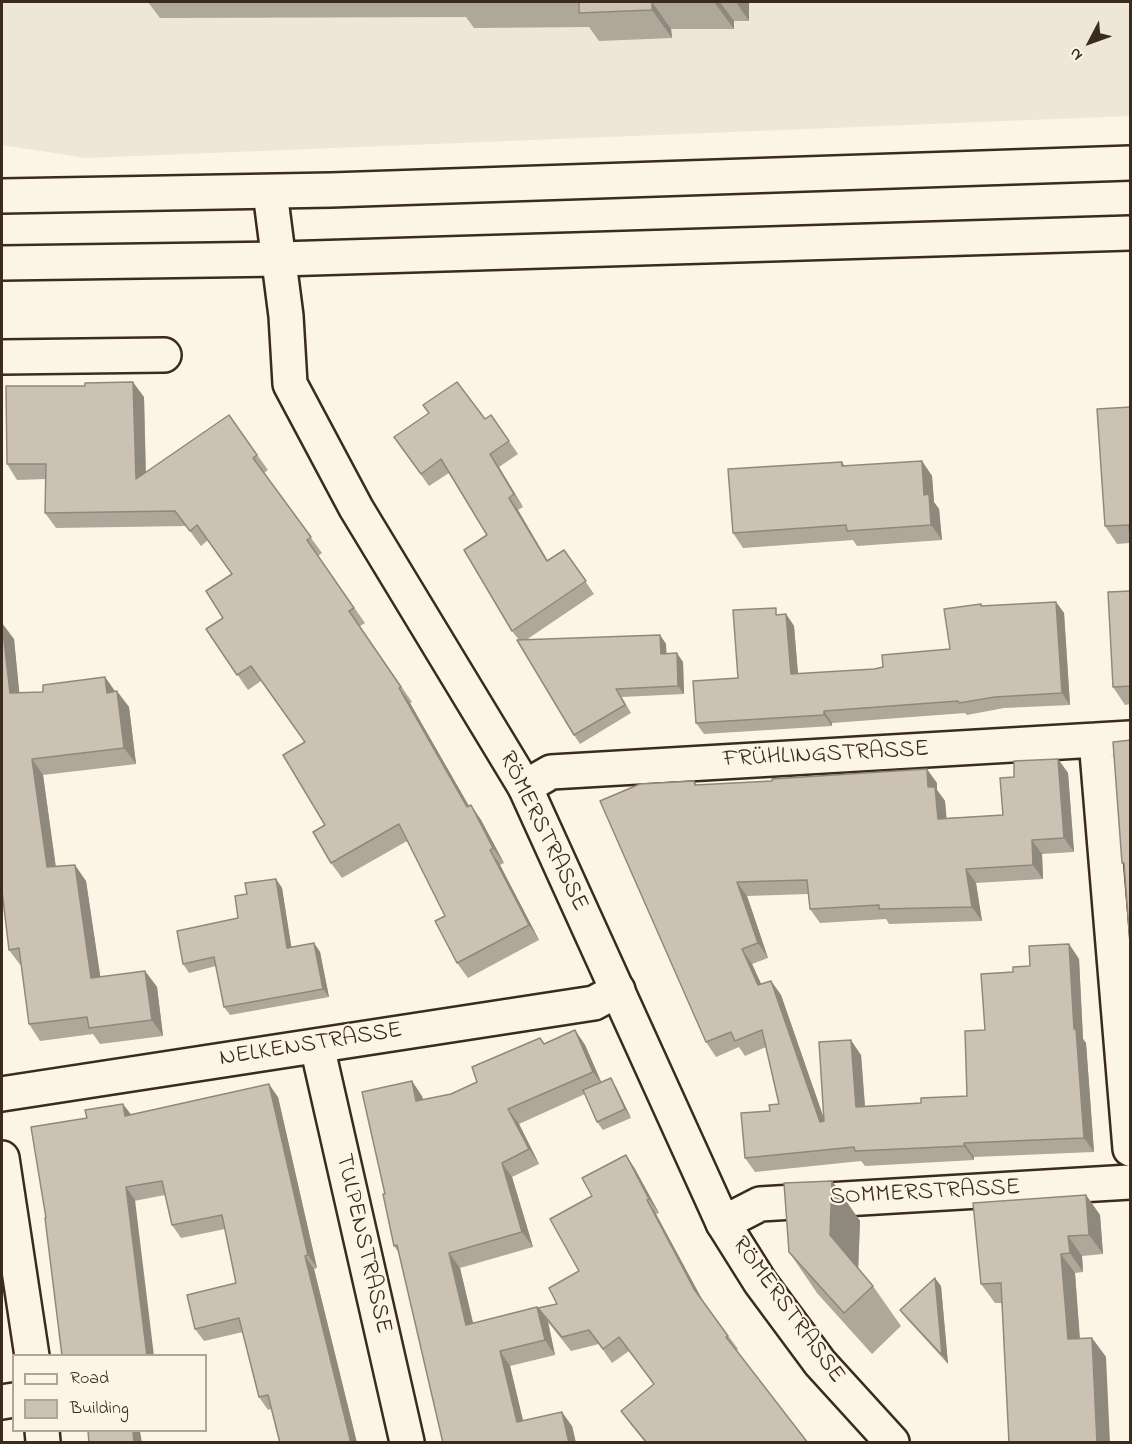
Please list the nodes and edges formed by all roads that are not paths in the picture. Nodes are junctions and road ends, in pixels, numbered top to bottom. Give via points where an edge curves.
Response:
1 (1131, 163) edge
2 (270, 192) junction
3 (2, 196) edge
4 (1131, 233) edge
5 (280, 259) junction
6 (2, 263) edge
7 (164, 355) dead end
8 (2, 357) edge
9 (1131, 738) edge
10 (1096, 740) junction
11 (525, 787) junction
12 (618, 990) junction
13 (317, 1046) junction
14 (2, 1094) edge
15 (1131, 1149) edge
16 (2, 1158) edge
17 (1131, 1182) edge
18 (723, 1223) junction
19 (32, 1354) edge
20 (407, 1443) edge
21 (892, 1443) edge

1 - 2 street
2 - 3 street
2 - 5 street, RÖMERSTRASSE
4 - 5 street
5 - 6 street
5 - 11 street, RÖMERSTRASSE via 290,384 357,508
7 - 8 street
9 - 10 street, FRÜHLINGSTRASSE
10 - 11 street, FRÜHLINGSTRASSE via 551,772
10 - 15 street
11 - 12 street, RÖMERSTRASSE
12 - 13 street, NELKENSTRASSE via 594,1003
12 - 18 street, RÖMERSTRASSE
13 - 14 street, NELKENSTRASSE
13 - 20 street, TULPENSTRASSE
16 - 19 street
17 - 18 street, SOMMERSTRASSE via 760,1204
18 - 21 street, RÖMERSTRASSE via 760,1282 820,1363

